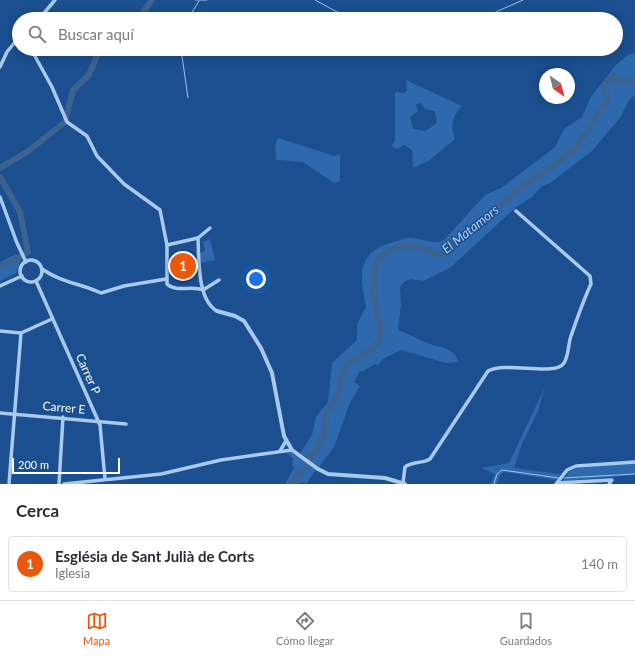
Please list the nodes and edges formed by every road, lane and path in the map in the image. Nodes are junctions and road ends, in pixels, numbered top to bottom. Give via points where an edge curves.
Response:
1 (55, 0) edge
2 (45, 12) edge
3 (12, 46) edge
4 (35, 56) edge
5 (0, 67) edge
6 (0, 197) edge
7 (516, 211) dead end
8 (210, 228) dead end
9 (198, 238) junction
10 (167, 246) junction
11 (26, 262) junction
12 (42, 269) junction
13 (22, 276) junction
14 (166, 279) junction
15 (219, 280) dead end
16 (36, 281) junction
17 (0, 286) edge
18 (203, 290) junction
19 (217, 311) joint
20 (52, 319) junction
21 (0, 331) edge
22 (22, 333) junction
23 (0, 413) edge
24 (14, 414) junction
25 (63, 417) junction
26 (99, 421) junction
27 (126, 424) dead end
28 (286, 441) junction
29 (280, 451) junction
30 (294, 451) junction
31 (635, 462) edge
32 (105, 479) junction
33 (404, 483) edge
34 (9, 484) edge
35 (59, 484) edge
36 (64, 484) edge
37 (557, 484) edge
38 (609, 484) edge

1 - 2 street
3 - 5 street
4 - 10 street via 67,122 87,136 97,156 124,184 160,210
6 - 11 street
7 - 33 street via 590,276 590,284 565,360 561,366 554,369 510,366 488,371 430,459 406,467
8 - 9 street
9 - 10 street
9 - 18 street
10 - 14 street
11 - 12 street via 34,261
11 - 13 street via 21,268
12 - 14 street via 55,277 101,293 124,286
12 - 16 street via 40,278
13 - 16 street via 28,282
13 - 17 street
14 - 18 street via 170,288
15 - 18 street
16 - 20 street, Carrer P
18 - 19 street via 208,304
19 - 28 street via 235,316 246,323 261,348 272,373
20 - 22 street
20 - 26 street, Carrer P
21 - 22 street
22 - 24 street
23 - 24 street, Carrer E
24 - 25 street, Carrer E
24 - 34 street
25 - 26 street, Carrer E
25 - 35 street
26 - 27 street, Carrer E
26 - 32 street, Carrer P
28 - 29 street
28 - 30 street
29 - 30 street
29 - 32 street via 221,460 161,474
30 - 33 street via 318,469 331,474 385,478
31 - 37 street via 572,467
32 - 36 street
37 - 38 street via 612,480

